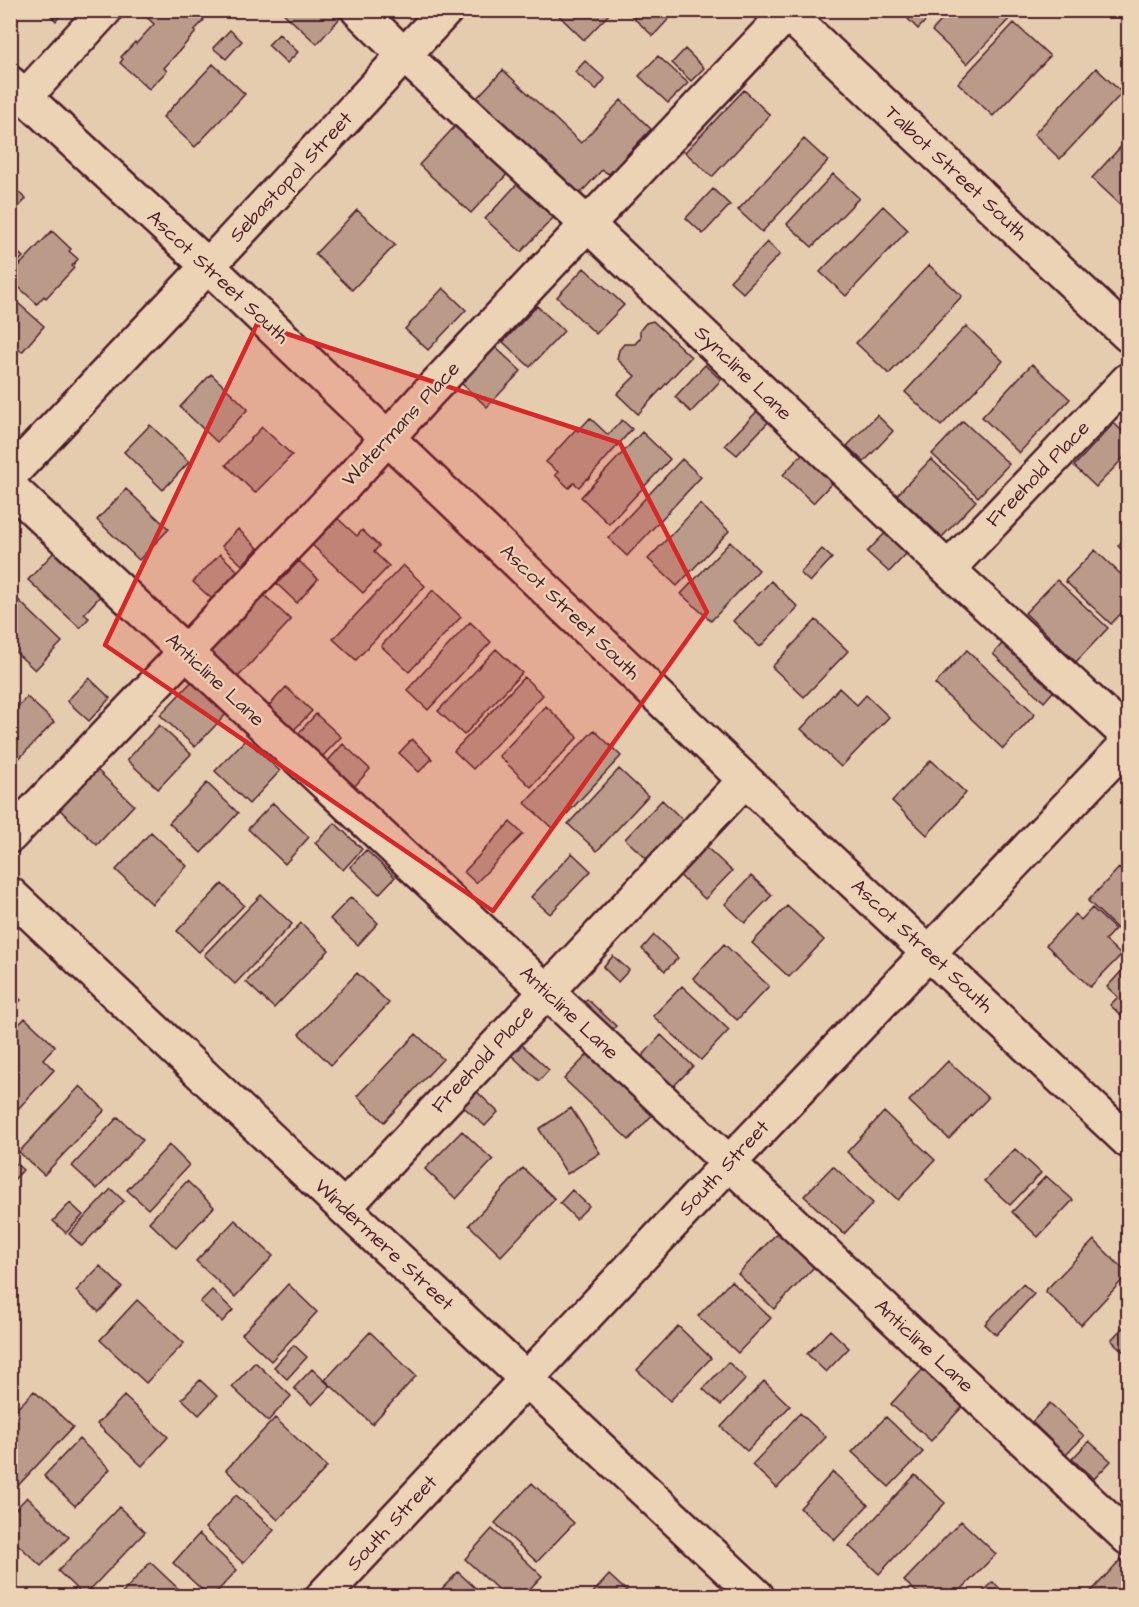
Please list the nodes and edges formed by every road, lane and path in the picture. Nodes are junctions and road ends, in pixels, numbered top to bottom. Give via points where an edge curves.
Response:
1 (105, 10) edge
2 (358, 10) edge
3 (446, 10) edge
4 (787, 12) edge
5 (404, 55) junction
6 (18, 90) edge
7 (588, 225) junction
8 (208, 266) junction
9 (1128, 335) edge
10 (1128, 380) edge
11 (387, 438) junction
12 (10, 475) edge
13 (10, 488) edge
14 (948, 569) junction
15 (185, 651) junction
16 (1128, 736) edge
17 (1128, 743) edge
18 (745, 780) junction
19 (10, 836) edge
20 (10, 894) edge
21 (929, 953) junction
22 (547, 992) junction
23 (1122, 1123) edge
24 (729, 1163) junction
25 (344, 1208) junction
26 (526, 1379) junction
27 (1128, 1538) edge
28 (323, 1596) edge
29 (758, 1596) edge

1 - 6 street
2 - 5 street, Syncline Lane
3 - 5 street, Sebastopol Street
4 - 7 street, Watermans Place
4 - 9 street, Talbot Street South
5 - 7 street, Syncline Lane
5 - 8 street, Sebastopol Street
6 - 8 street, Ascot Street South
7 - 11 street, Watermans Place
7 - 14 street, Syncline Lane
8 - 11 street, Ascot Street South
8 - 12 street, Sebastopol Street
10 - 14 street, Freehold Place
11 - 15 street, Watermans Place
11 - 18 street, Ascot Street South
13 - 15 street, Anticline Lane
14 - 16 street, Syncline Lane
15 - 19 street, Watermans Place
15 - 22 street, Anticline Lane
17 - 21 street, South Street
18 - 21 street, Ascot Street South
18 - 22 street, Freehold Place
20 - 25 street, Windermere Street
21 - 23 street, Ascot Street South
21 - 24 street, South Street
22 - 24 street, Anticline Lane
22 - 25 street, Freehold Place
24 - 26 street, South Street
24 - 27 street, Anticline Lane
25 - 26 street, Windermere Street
26 - 28 street, South Street
26 - 29 street, Windermere Street

